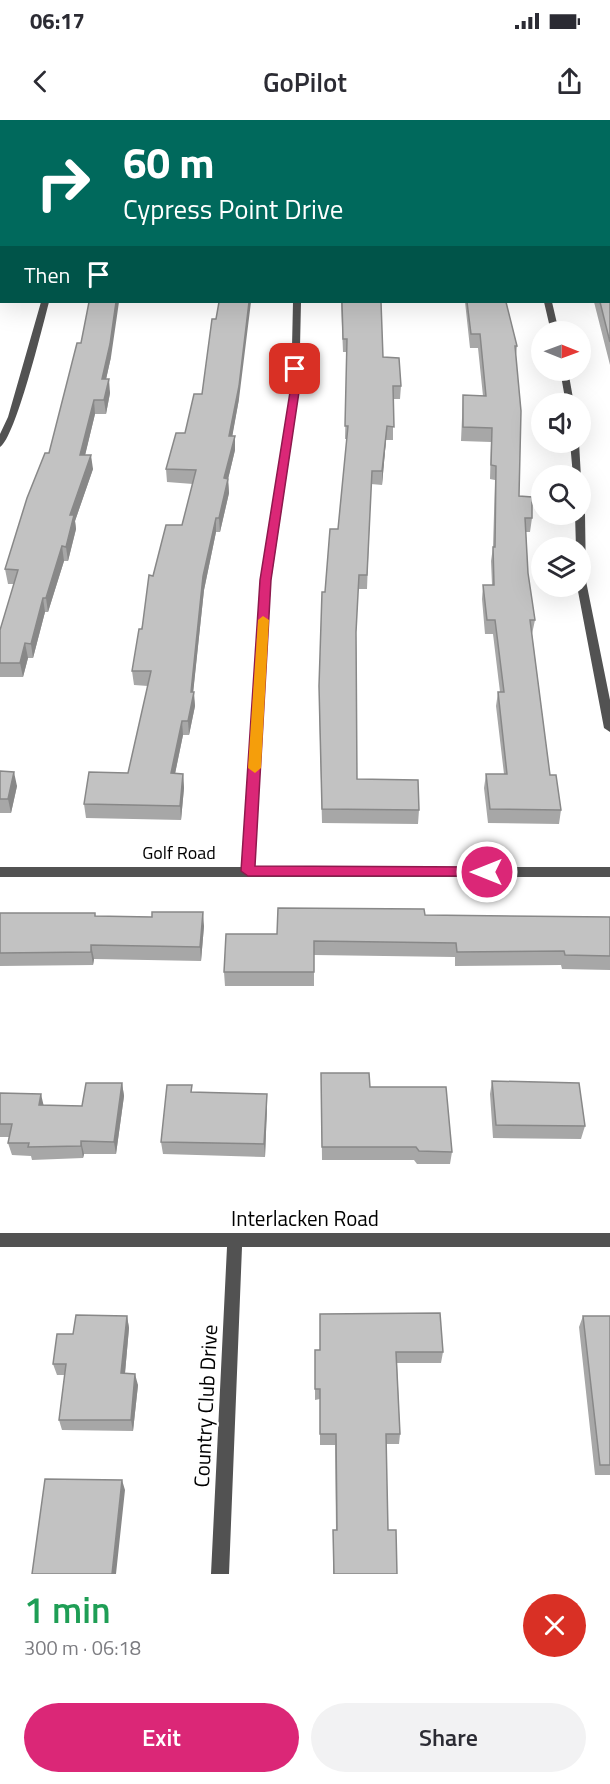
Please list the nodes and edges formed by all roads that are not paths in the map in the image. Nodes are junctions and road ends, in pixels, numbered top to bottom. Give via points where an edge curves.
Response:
1 (45, 303) edge
2 (297, 303) edge
3 (548, 303) edge
4 (552, 321) edge
5 (0, 444) edge
6 (580, 525) edge
7 (610, 728) edge
8 (248, 871) junction
9 (0, 872) edge
10 (610, 872) edge
11 (0, 1240) edge
12 (235, 1240) junction
13 (610, 1240) edge
14 (220, 1574) edge

1 - 5 street via 12,417
2 - 8 street via 294,392 266,580
3 - 4 street
6 - 7 street via 581,581
8 - 9 street, Golf Road
8 - 10 street, Golf Road
11 - 12 street, Interlacken Road
12 - 13 street, Interlacken Road
12 - 14 street, Country Club Drive

